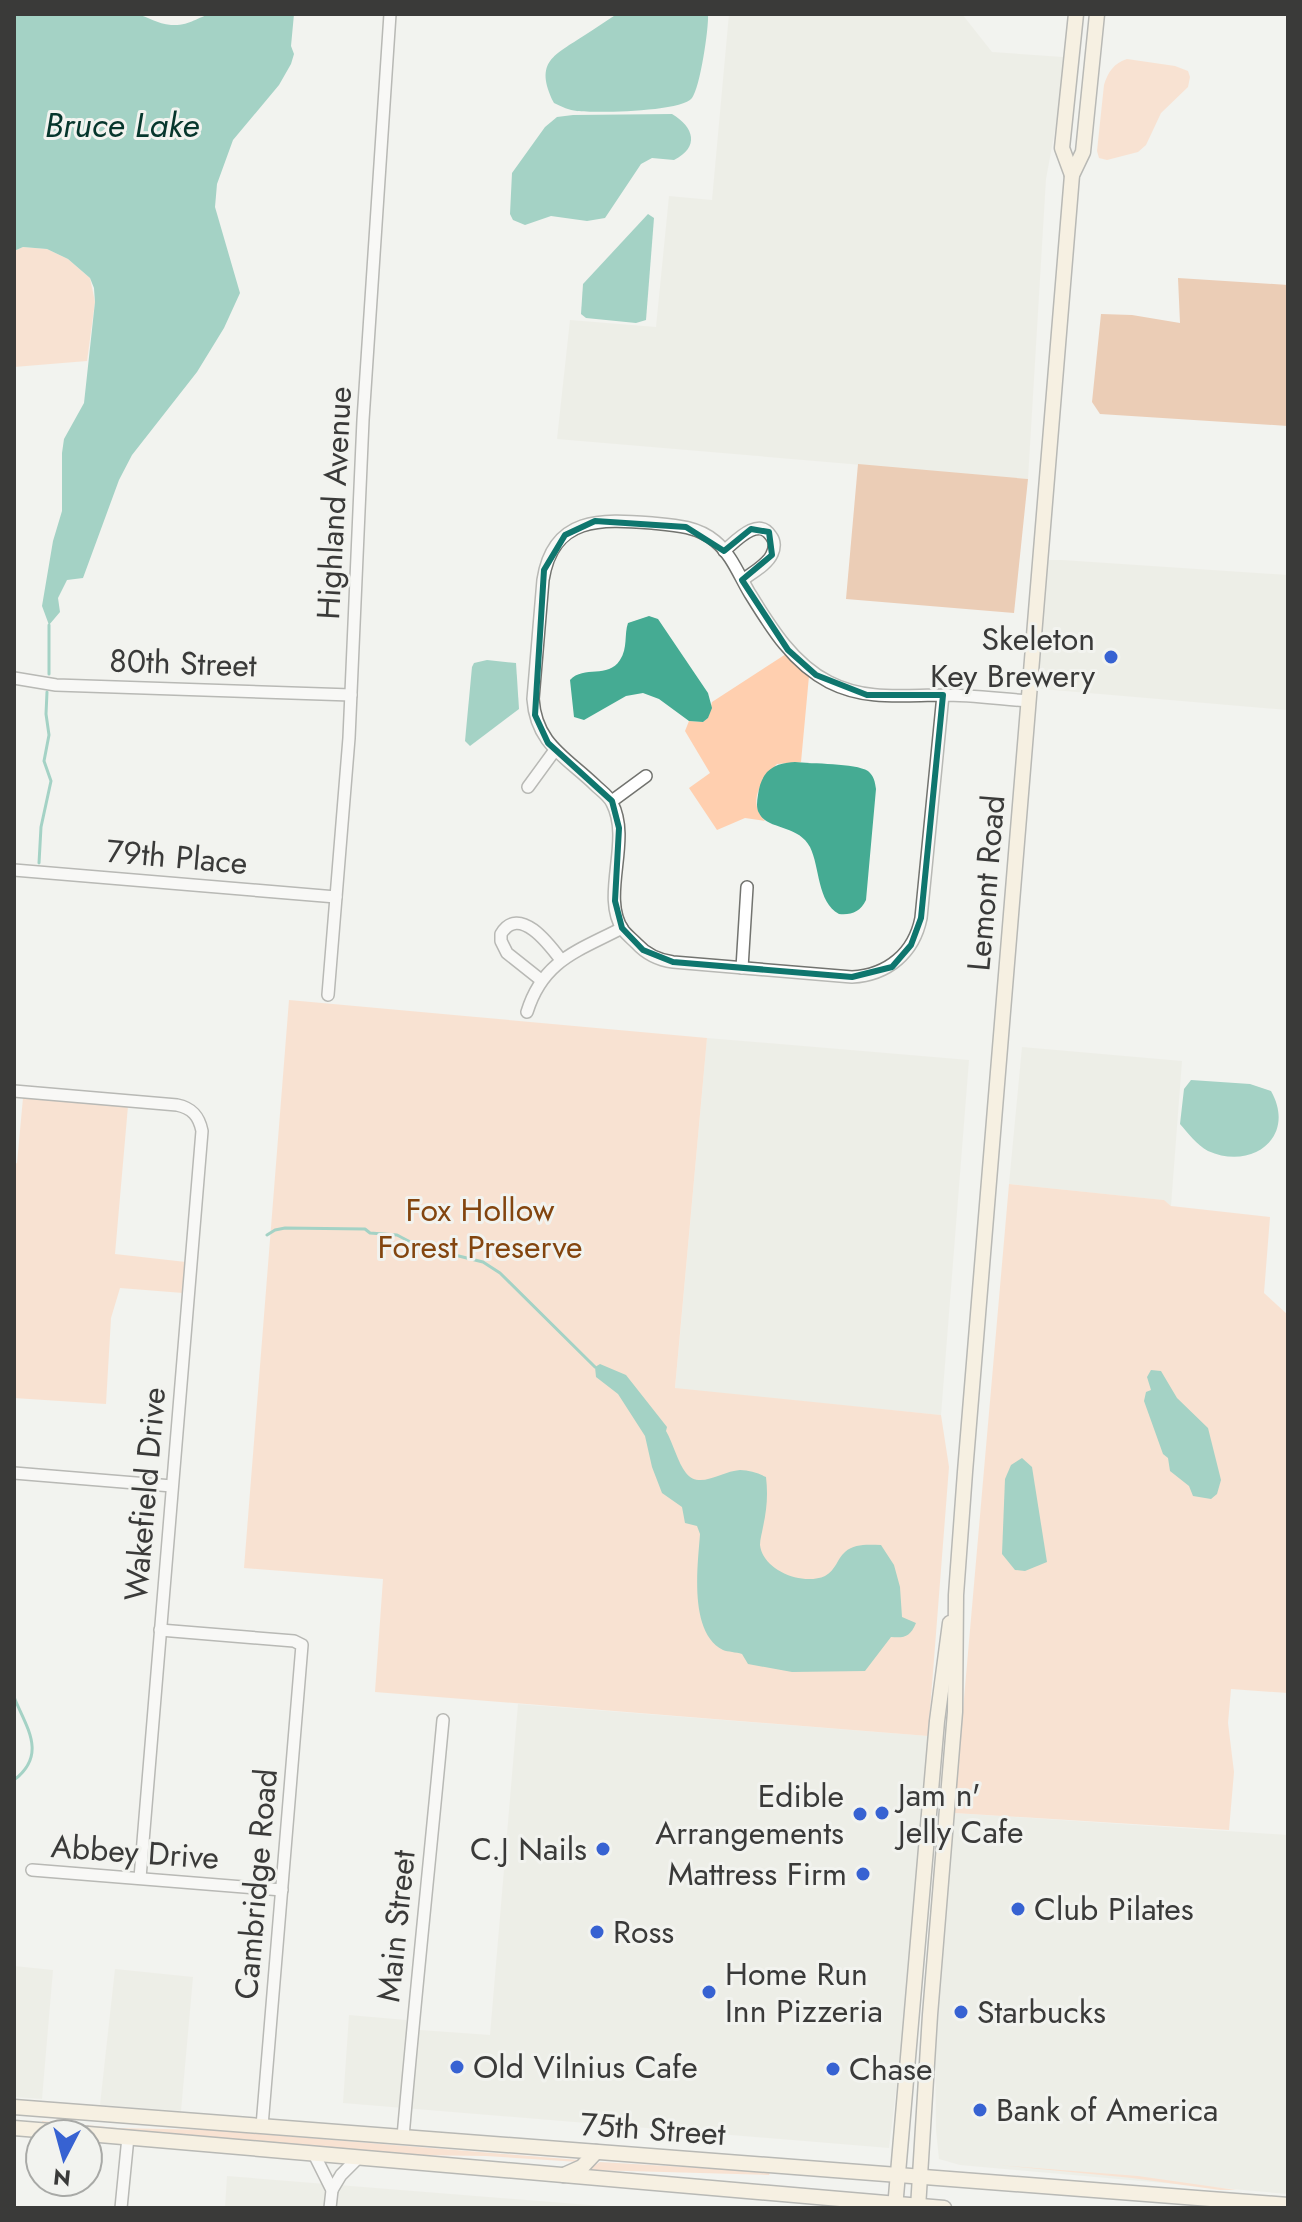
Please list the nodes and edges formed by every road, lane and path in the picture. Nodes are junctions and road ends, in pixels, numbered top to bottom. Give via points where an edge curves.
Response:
1 (390, 14) edge
2 (1076, 14) edge
3 (1097, 14) edge
4 (1072, 175) junction
5 (724, 551) junction
6 (744, 579) junction
7 (14, 678) edge
8 (351, 695) junction
9 (943, 695) junction
10 (1029, 701) junction
11 (555, 750) junction
12 (646, 776) dead end
13 (528, 787) dead end
14 (612, 801) junction
15 (14, 870) edge
16 (747, 887) dead end
17 (336, 897) junction
18 (622, 928) junction
19 (561, 960) junction
20 (742, 968) junction
21 (541, 980) junction
22 (328, 995) dead end
23 (527, 1012) dead end
24 (14, 1091) edge
25 (14, 1473) edge
26 (172, 1486) junction
27 (956, 1595) junction
28 (160, 1630) junction
29 (443, 1720) dead end
30 (32, 1870) dead end
31 (140, 1878) junction
32 (282, 1890) junction
33 (14, 2107) edge
34 (55, 2111) junction
35 (36, 2118) edge
36 (262, 2126) junction
37 (104, 2135) edge
38 (128, 2137) junction
39 (403, 2137) junction
40 (596, 2152) junction
41 (314, 2154) junction
42 (357, 2159) junction
43 (898, 2174) junction
44 (560, 2176) junction
45 (920, 2176) junction
46 (332, 2190) junction
47 (1288, 2205) edge
48 (895, 2206) edge
49 (918, 2207) edge
50 (121, 2208) edge
51 (330, 2208) edge
52 (944, 2208) edge

1 - 8 street, Highland Avenue
2 - 4 main road, Lemont Road via 1062,148
3 - 4 main road, Lemont Road via 1083,152
4 - 10 main road, Lemont Road
5 - 6 street
5 - 6 street via 751,529 769,532 775,543 772,555
5 - 11 street via 696,530 652,523 589,523 565,535 547,561 543,580 533,699 538,724
6 - 9 street via 788,650 816,675 867,695
7 - 8 street, 80th Street via 56,685
8 - 17 street, Highland Avenue
9 - 10 street
9 - 20 street via 922,911 911,945 892,967 852,977
10 - 27 main road, Lemont Road
11 - 13 street
11 - 14 street
12 - 14 street
14 - 18 street via 619,828 615,901
15 - 17 street, 79th Place
16 - 20 street
17 - 22 street, Highland Avenue
18 - 19 street
18 - 20 street via 653,957
19 - 21 street
19 - 21 street via 529,925 505,927 503,947
21 - 23 street
24 - 26 street, Wakefield Drive via 177,1105 201,1123
25 - 26 street
26 - 28 street, Wakefield Drive
27 - 43 main road, Lemont Road via 937,1721
27 - 45 main road, Lemont Road via 955,1712
28 - 31 street, Wakefield Drive
28 - 32 street, Cambridge Road via 302,1645
29 - 39 street, Main Street
30 - 31 street, Abbey Drive
31 - 32 street, Abbey Drive
32 - 36 street, Cambridge Road
33 - 34 main road, 75th Street
34 - 35 main road
34 - 36 main road, 75th Street
36 - 39 main road, 75th Street
37 - 38 main road, 75th Street
38 - 41 main road, 75th Street
38 - 50 street
39 - 40 main road, 75th Street
40 - 43 main road, 75th Street
40 - 44 main road via 582,2167
41 - 42 main road, 75th Street
41 - 46 street
42 - 44 main road, 75th Street
42 - 46 street
43 - 45 main road, 75th Street
43 - 48 main road, Lemont Road
44 - 48 main road, 75th Street
45 - 47 main road, 75th Street
45 - 49 main road, Lemont Road
46 - 51 street
48 - 49 main road, 75th Street
49 - 52 main road, 75th Street

